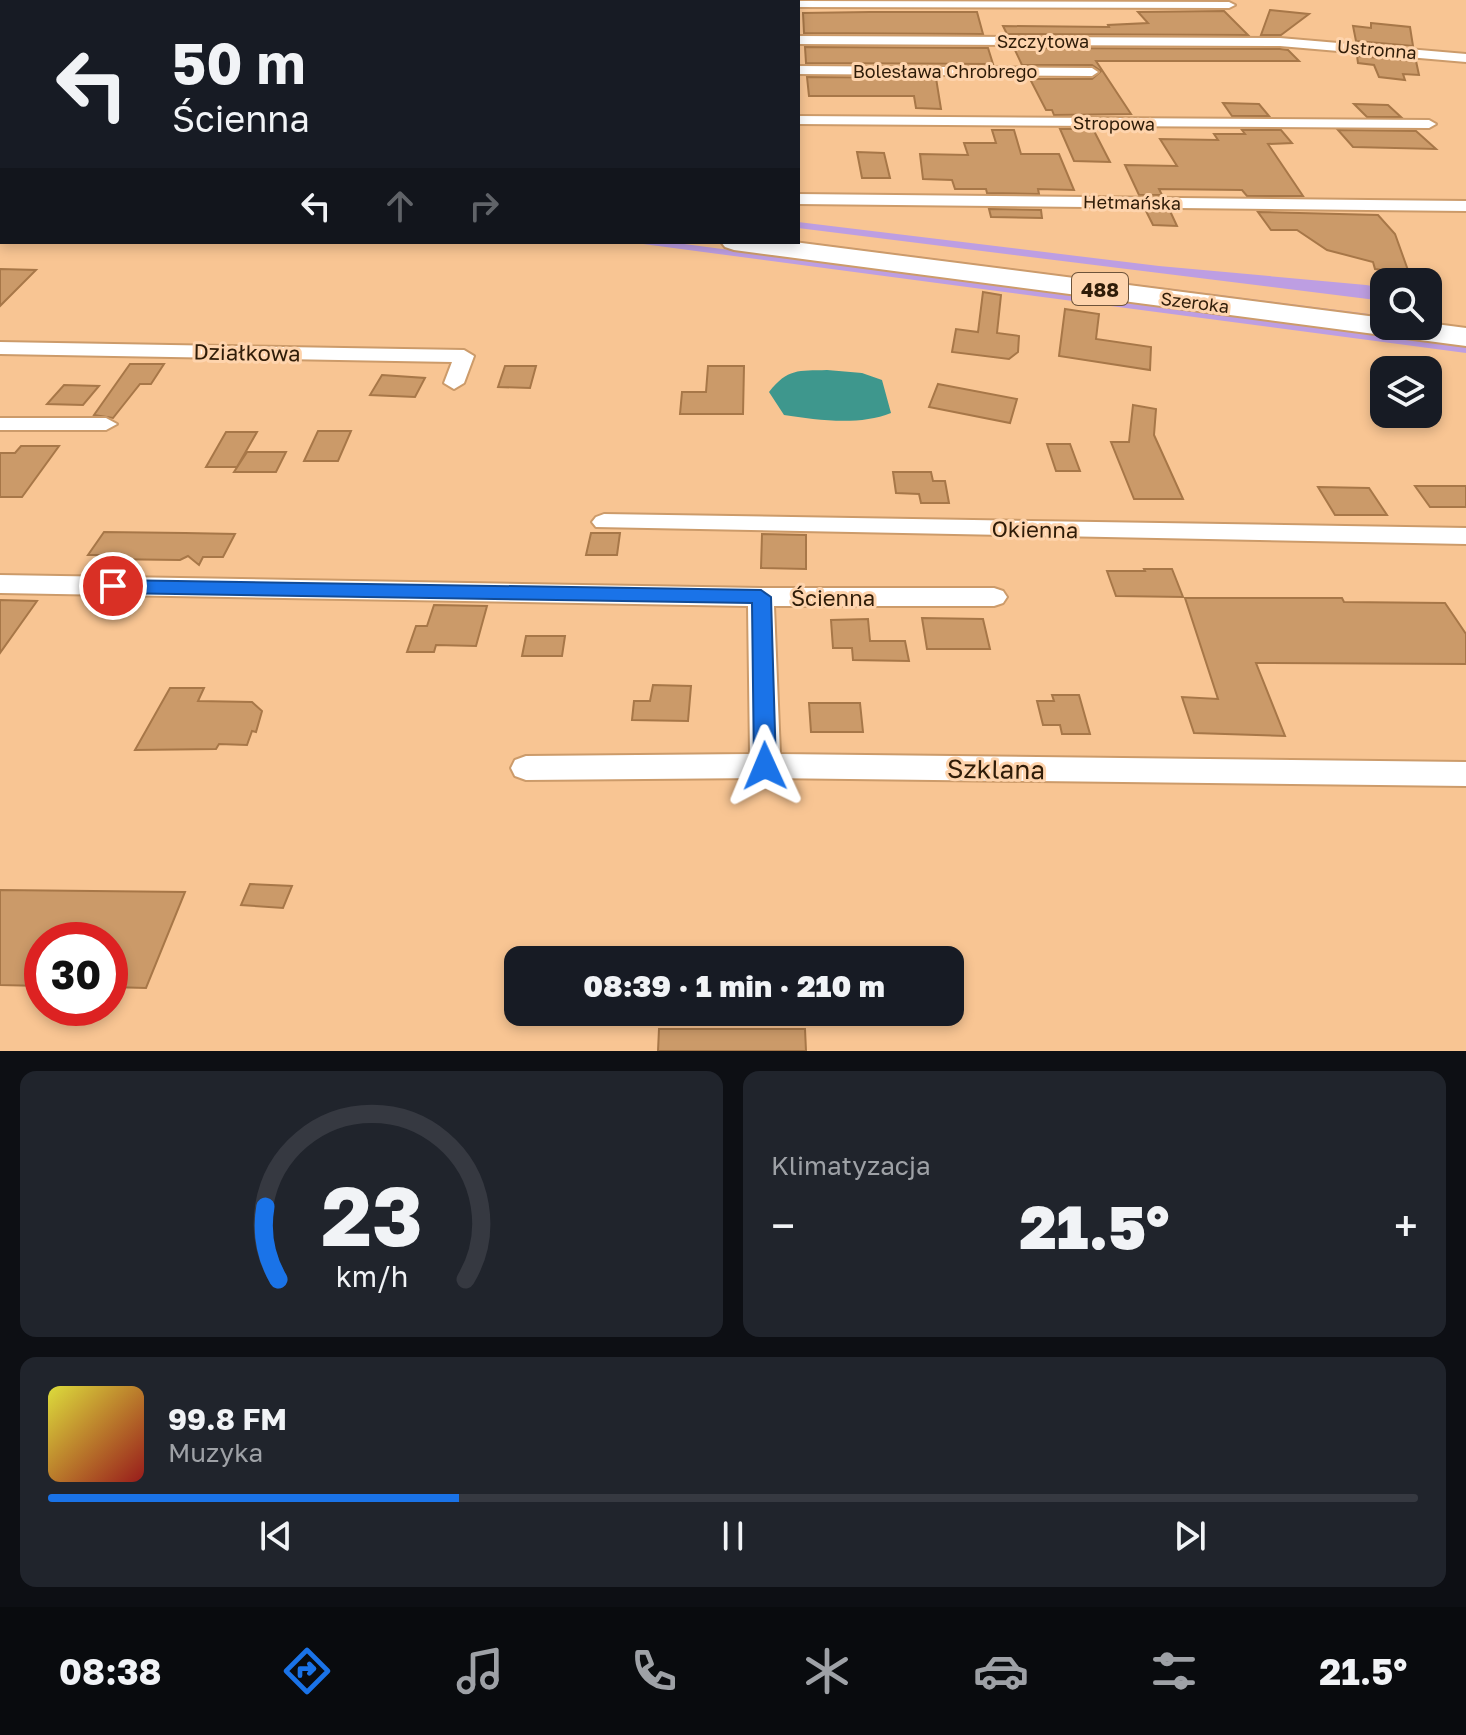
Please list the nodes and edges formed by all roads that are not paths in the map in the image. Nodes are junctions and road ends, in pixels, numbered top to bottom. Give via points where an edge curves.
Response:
1 (800, 4) edge
2 (1229, 5) dead end
3 (800, 40) edge
4 (1289, 43) joint
5 (1466, 58) edge
6 (800, 70) edge
7 (1092, 72) dead end
8 (800, 120) edge
9 (1429, 124) dead end
10 (800, 199) edge
11 (1466, 206) edge
12 (800, 235) edge
13 (749, 244) edge
14 (1370, 308) edge
15 (1442, 317) edge
16 (1466, 320) edge
17 (1466, 337) edge
18 (0, 348) edge
19 (454, 383) dead end
20 (0, 424) edge
21 (106, 424) dead end
22 (604, 522) dead end
23 (1466, 536) edge
24 (0, 584) edge
25 (761, 597) junction
26 (994, 597) dead end
27 (765, 766) junction
28 (526, 768) dead end
29 (1466, 774) edge

1 - 2 street
3 - 4 street, Szczytowa
4 - 5 street, Ustronna
6 - 7 street, Bolesława Chrobrego
8 - 9 street, Stropowa
10 - 11 street, Hetmańska
12 - 14 main road, Szeroka / 488
13 - 17 main road, Szeroka / 488
15 - 16 main road
18 - 19 street, Działkowa via 464,356
20 - 21 street
22 - 23 street, Okienna
24 - 25 street, Ścienna
25 - 26 street, Ścienna
25 - 27 street
27 - 28 street, Szklana
27 - 29 street, Szklana

